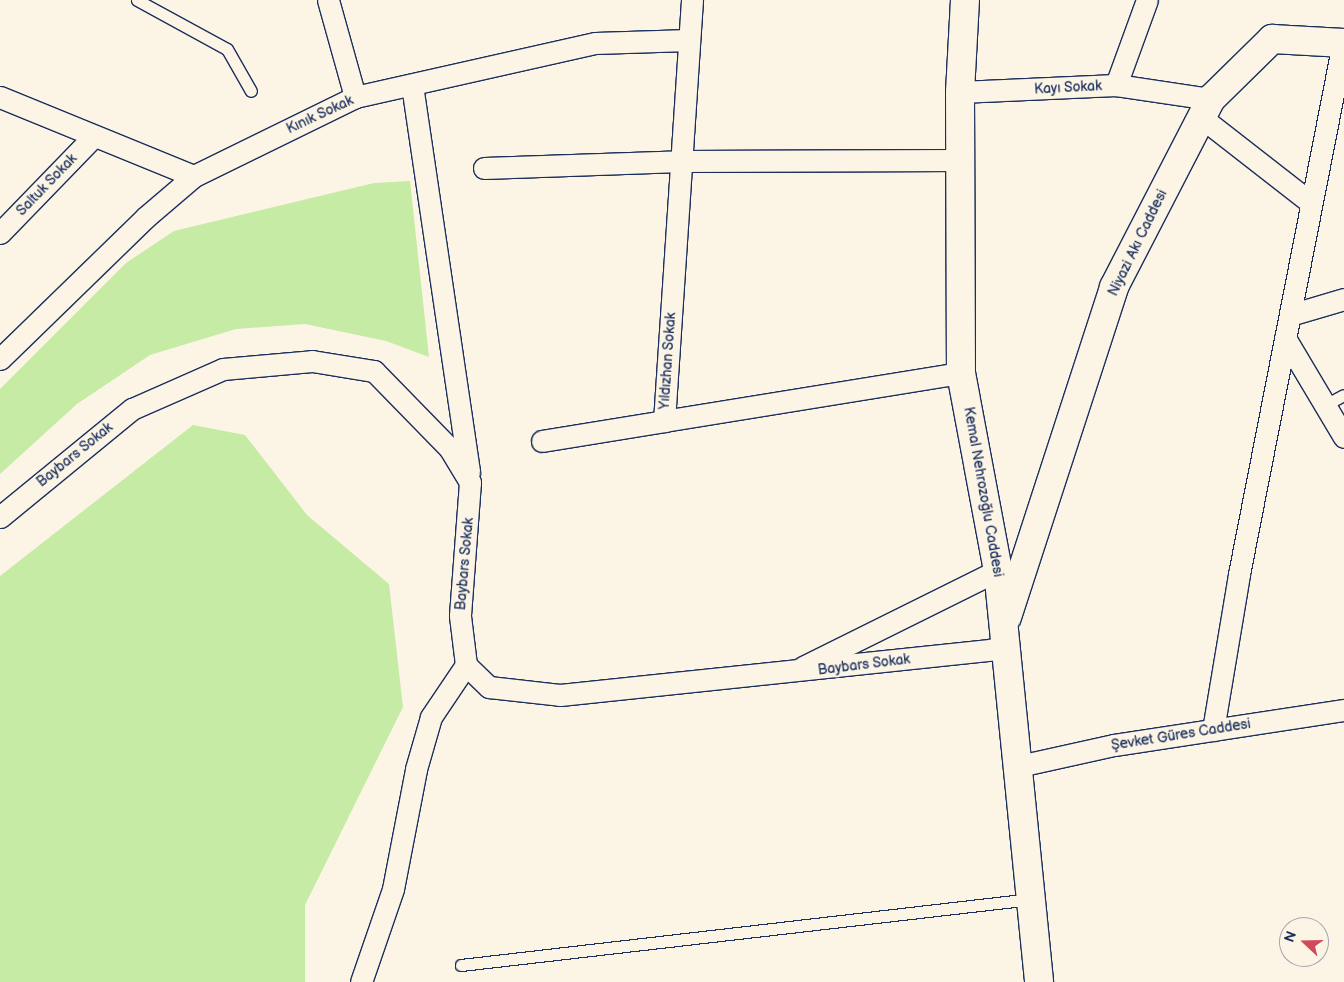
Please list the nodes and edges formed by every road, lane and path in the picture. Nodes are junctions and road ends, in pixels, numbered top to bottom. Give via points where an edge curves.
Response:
1 (137, 0) edge
2 (328, 0) edge
3 (692, 0) edge
4 (965, 0) edge
5 (1146, 0) edge
6 (689, 40) junction
7 (1343, 43) edge
8 (412, 85) junction
9 (1116, 85) junction
10 (251, 91) dead end
11 (960, 92) junction
12 (0, 97) edge
13 (355, 97) junction
14 (1206, 108) junction
15 (93, 137) junction
16 (959, 160) junction
17 (681, 161) junction
18 (484, 168) dead end
19 (194, 176) junction
20 (1311, 203) junction
21 (0, 233) edge
22 (1344, 299) edge
23 (1290, 315) junction
24 (1285, 338) junction
25 (0, 359) edge
26 (961, 373) junction
27 (1344, 395) edge
28 (1325, 405) junction
29 (664, 421) junction
30 (1344, 437) edge
31 (542, 441) dead end
32 (470, 482) junction
33 (0, 517) edge
34 (998, 570) junction
35 (1004, 638) junction
36 (466, 665) junction
37 (791, 673) junction
38 (1344, 710) edge
39 (1213, 730) junction
40 (1019, 766) junction
41 (1031, 899) junction
42 (461, 965) dead end
43 (361, 982) edge
44 (1039, 982) edge

1 - 10 lane via 227,49
2 - 13 street
3 - 6 street, Yıldızhan Sokak
4 - 11 street, Kemal Nehrozoğlu Caddesi
5 - 9 street, Kayı Sokak
6 - 8 street, Kınık Sokak via 595,43
6 - 17 street, Yıldızhan Sokak
7 - 14 street, Niyazi Akı Caddesi via 1272,39
7 - 20 street
8 - 13 street, Kınık Sokak
8 - 32 street
9 - 11 street, Kayı Sokak
9 - 14 street
11 - 16 street, Kemal Nehrozoğlu Caddesi
12 - 15 street
13 - 19 street, Kınık Sokak
14 - 20 street
14 - 35 street, Niyazi Akı Caddesi via 1114,287
15 - 19 street
15 - 21 street, Saltuk Sokak
16 - 17 street
16 - 26 street, Kemal Nehrozoğlu Caddesi
17 - 18 street
17 - 29 street, Yıldızhan Sokak
19 - 25 street, Kınık Sokak via 146,216
20 - 23 street
22 - 23 street
23 - 24 street
24 - 28 street
24 - 39 street
26 - 29 street, Yıldızhan Sokak
26 - 34 street, Kemal Nehrozoğlu Caddesi
27 - 28 lane
28 - 30 street
29 - 31 street
32 - 33 street, Baybars Sokak via 450,449 374,371 312,361 223,370 132,409
32 - 36 street, Baybars Sokak via 460,616
34 - 35 street, Kemal Nehrozoğlu Caddesi
34 - 37 street
35 - 37 street, Baybars Sokak
35 - 40 street, Kemal Nehrozoğlu Caddesi
36 - 37 street, Baybars Sokak via 490,687 560,695
36 - 43 street via 431,717 416,769 393,889
38 - 39 street, Şevket Güres Caddesi
39 - 40 street, Şevket Güres Caddesi via 1114,745
40 - 41 street, Kemal Nehrozoğlu Caddesi
41 - 42 lane
41 - 44 street, Kemal Nehrozoğlu Caddesi

